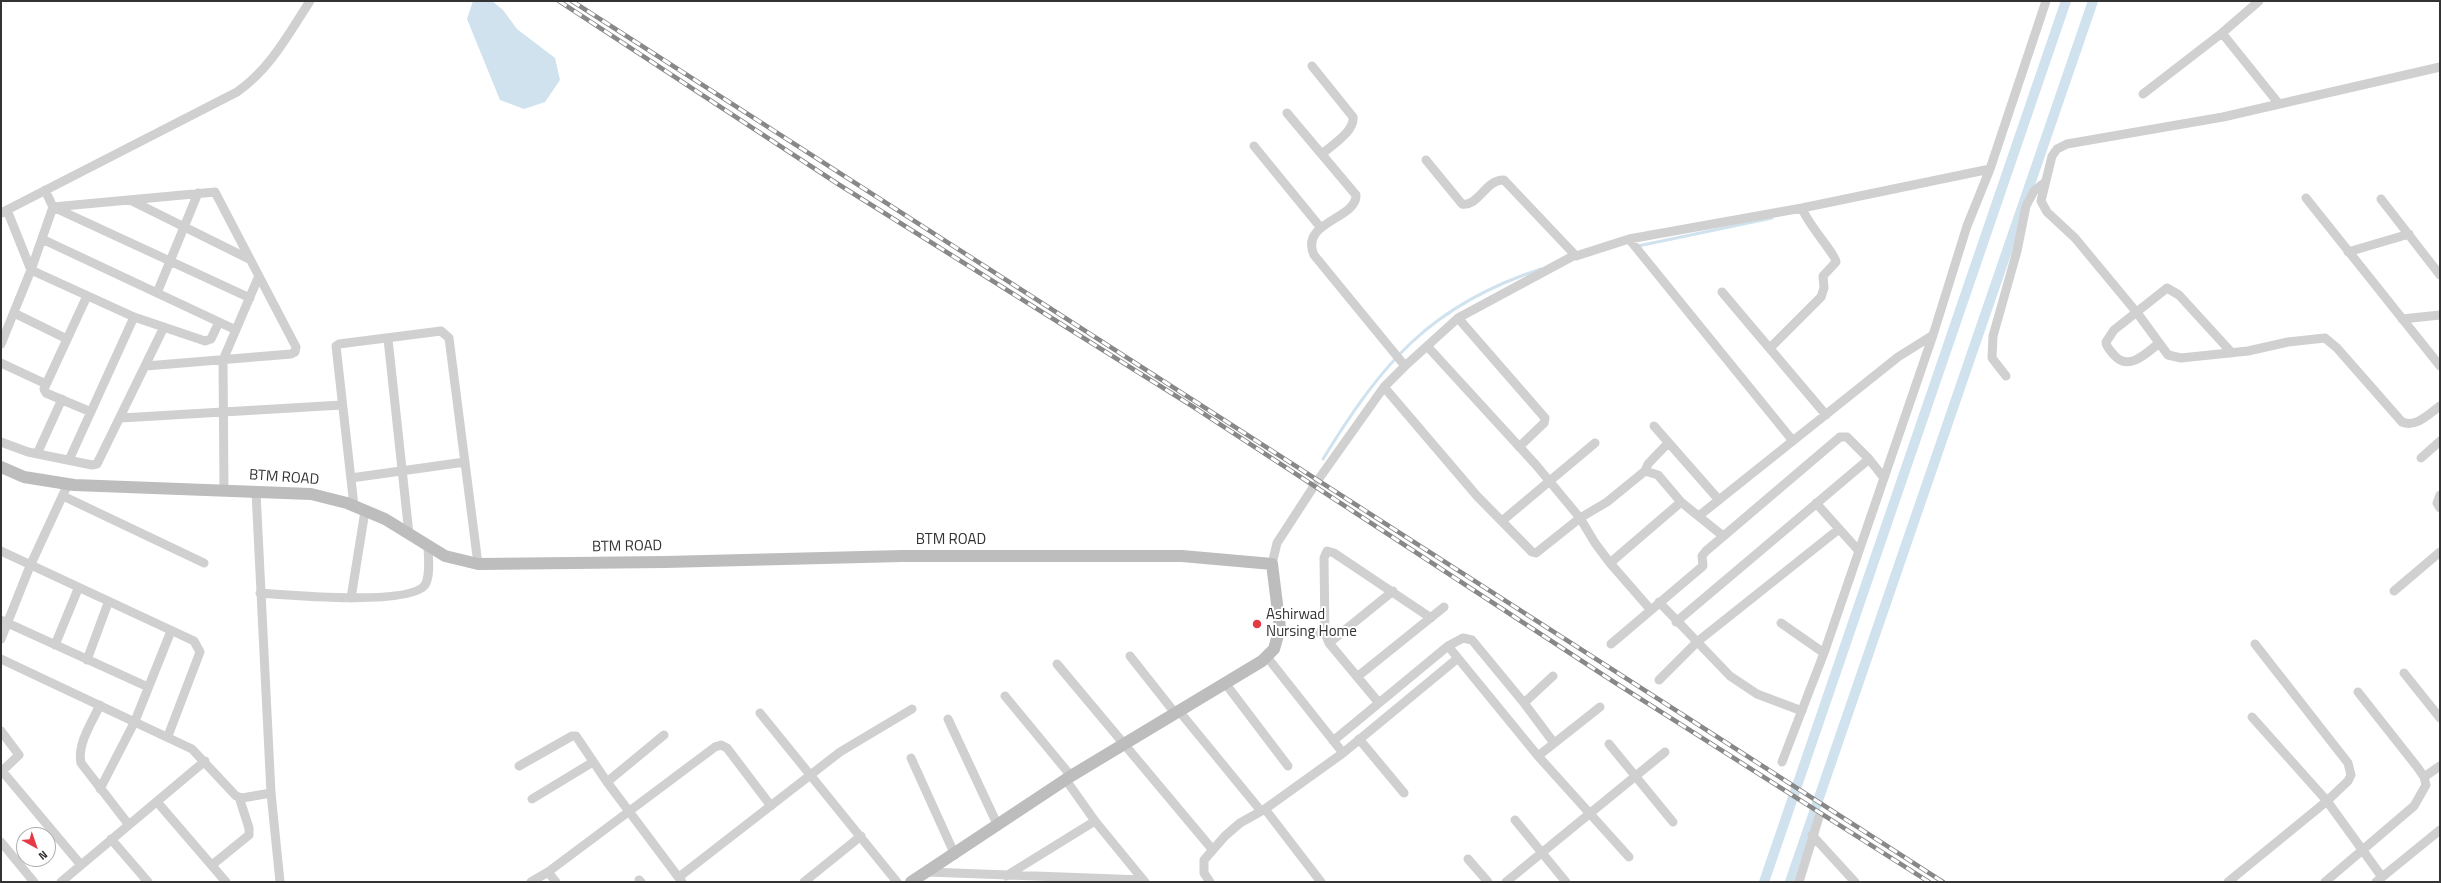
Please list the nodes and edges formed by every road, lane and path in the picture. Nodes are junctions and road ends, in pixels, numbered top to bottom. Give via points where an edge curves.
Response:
1 (310, 1) edge
2 (2046, 1) edge
3 (2260, 1) edge
4 (2222, 33) junction
5 (1312, 66) dead end
6 (2440, 67) edge
7 (2143, 94) dead end
8 (2279, 104) junction
9 (1287, 113) dead end
10 (1254, 146) dead end
11 (1322, 154) junction
12 (1426, 160) dead end
13 (1990, 169) junction
14 (2044, 183) junction
15 (44, 190) junction
16 (198, 194) junction
17 (2306, 198) dead end
18 (2381, 199) dead end
19 (130, 200) junction
20 (53, 207) junction
21 (1802, 208) junction
22 (4, 212) edge
23 (184, 227) junction
24 (1322, 228) junction
25 (2409, 234) junction
26 (42, 239) junction
27 (1630, 239) junction
28 (2348, 252) junction
29 (1575, 255) junction
30 (248, 259) junction
31 (170, 262) junction
32 (31, 270) junction
33 (2440, 275) edge
34 (258, 278) junction
35 (1722, 292) dead end
36 (157, 293) junction
37 (87, 296) junction
38 (250, 298) junction
39 (2136, 311) junction
40 (14, 313) junction
41 (2440, 315) edge
42 (134, 317) junction
43 (1458, 318) junction
44 (2402, 319) junction
45 (219, 322) junction
46 (163, 329) junction
47 (236, 330) junction
48 (1933, 335) junction
49 (68, 339) junction
50 (388, 339) junction
51 (2159, 343) junction
52 (1, 344) edge
53 (1427, 346) junction
54 (1770, 348) junction
55 (2232, 353) junction
56 (223, 360) junction
57 (1400, 360) junction
58 (1, 363) edge
59 (146, 366) junction
60 (2440, 366) edge
61 (2006, 376) dead end
62 (46, 384) junction
63 (1384, 387) junction
64 (62, 399) junction
65 (342, 405) junction
66 (2440, 406) edge
67 (91, 412) junction
68 (224, 412) junction
69 (1826, 415) junction
70 (121, 418) junction
71 (1654, 426) dead end
72 (1793, 441) junction
73 (2440, 441) edge
74 (1, 442) edge
75 (1595, 443) dead end
76 (1668, 443) junction
77 (1519, 447) junction
78 (37, 454) junction
79 (2421, 458) dead end
80 (1869, 459) junction
81 (69, 460) junction
82 (465, 462) junction
83 (1, 467) edge
84 (402, 471) junction
85 (1645, 471) junction
86 (351, 478) junction
87 (1884, 478) junction
88 (1549, 481) junction
89 (68, 484) junction
90 (224, 491) junction
91 (256, 492) junction
92 (2440, 495) edge
93 (63, 496) junction
94 (1719, 500) junction
95 (1681, 502) junction
96 (1816, 504) junction
97 (360, 508) junction
98 (2440, 508) edge
99 (1700, 515) junction
100 (1580, 518) junction
101 (1502, 521) junction
102 (1839, 529) junction
103 (409, 534) junction
104 (1723, 536) junction
105 (428, 545) junction
106 (1858, 550) junction
107 (1, 551) edge
108 (2440, 552) edge
109 (204, 563) dead end
110 (1610, 563) junction
111 (478, 564) junction
112 (1272, 564) junction
113 (30, 566) junction
114 (78, 589) junction
115 (1393, 591) junction
116 (2394, 591) dead end
117 (260, 593) junction
118 (351, 598) junction
119 (1659, 602) junction
120 (108, 603) junction
121 (1444, 607) dead end
122 (1650, 609) junction
123 (1431, 618) junction
124 (4, 621) edge
125 (1676, 622) junction
126 (1781, 623) dead end
127 (170, 631) junction
128 (1279, 631) junction
129 (1324, 633) junction
130 (1, 638) edge
131 (1697, 642) junction
132 (1329, 643) junction
133 (1611, 644) dead end
134 (2255, 644) dead end
135 (55, 645) junction
136 (1448, 646) junction
137 (1824, 653) junction
138 (1130, 656) dead end
139 (1267, 657) junction
140 (1458, 658) junction
141 (1, 659) edge
142 (87, 660) junction
143 (1057, 664) dead end
144 (2404, 673) dead end
145 (1553, 676) dead end
146 (1357, 677) junction
147 (1659, 680) dead end
148 (1225, 683) junction
149 (148, 687) junction
150 (2358, 692) dead end
151 (1006, 696) dead end
152 (1378, 703) junction
153 (1524, 703) junction
154 (100, 705) junction
155 (1600, 707) dead end
156 (912, 709) dead end
157 (1802, 711) junction
158 (1177, 712) junction
159 (760, 713) dead end
160 (2252, 717) dead end
161 (2440, 718) edge
162 (948, 719) dead end
163 (135, 721) junction
164 (1, 731) edge
165 (664, 735) dead end
166 (168, 736) junction
167 (1359, 739) junction
168 (1333, 741) junction
169 (1554, 743) junction
170 (1609, 744) dead end
171 (1123, 745) junction
172 (1665, 752) dead end
173 (1343, 753) junction
174 (1538, 756) junction
175 (911, 758) dead end
176 (205, 761) junction
177 (593, 762) junction
178 (1782, 762) dead end
179 (520, 766) dead end
180 (1288, 766) dead end
181 (2440, 766) edge
182 (2, 771) edge
183 (810, 775) junction
184 (1636, 776) junction
185 (2424, 777) junction
186 (1069, 778) junction
187 (607, 782) junction
188 (100, 789) junction
189 (1404, 792) dead end
190 (271, 793) junction
191 (239, 797) junction
192 (532, 799) dead end
193 (2327, 802) junction
194 (158, 803) junction
195 (771, 806) junction
196 (1263, 810) junction
197 (629, 811) junction
198 (1591, 813) junction
199 (1819, 817) dead end
200 (1515, 820) dead end
201 (1095, 821) junction
202 (1673, 822) dead end
203 (129, 825) junction
204 (998, 826) junction
205 (2440, 830) edge
206 (1812, 835) junction
207 (861, 836) junction
208 (111, 839) junction
209 (1, 842) edge
210 (1212, 849) junction
211 (2361, 850) junction
212 (1542, 853) junction
213 (955, 855) junction
214 (1629, 857) dead end
215 (1468, 858) dead end
216 (81, 865) junction
217 (212, 865) junction
218 (548, 872) junction
219 (927, 872) junction
220 (1006, 876) junction
221 (681, 880) edge
222 (2379, 880) edge
223 (65, 881) edge
224 (1144, 881) edge
225 (34, 882) edge
226 (148, 882) edge
227 (226, 882) edge
228 (280, 882) edge
229 (531, 882) edge
230 (556, 882) edge
231 (804, 882) edge
232 (897, 882) edge
233 (911, 882) edge
234 (1210, 882) edge
235 (1321, 882) edge
236 (1488, 882) edge
237 (1506, 882) edge
238 (1566, 882) edge
239 (1799, 882) edge
240 (1855, 882) edge
241 (2228, 882) edge
242 (2325, 882) edge

1 - 15 street via 268,65 254,80 237,92
2 - 13 street
3 - 4 street
4 - 7 street
4 - 8 street
5 - 11 street via 1353,117 1354,123
6 - 8 street
8 - 14 street via 2223,117 2067,144 2057,149 2052,156
9 - 11 street
10 - 24 street
11 - 24 street via 1353,190 1356,199
12 - 29 street via 1462,204 1470,203 1491,184 1504,180
13 - 21 street
13 - 48 street via 1967,226
14 - 39 street via 2042,206 2075,238
14 - 61 street via 2034,191 2026,206 1993,336 1992,358
15 - 20 street
15 - 22 street
16 - 19 street
16 - 23 street
16 - 30 street via 210,191 219,197
17 - 28 street
18 - 25 street
19 - 20 street
19 - 23 street
20 - 26 street
20 - 31 street
21 - 27 street
21 - 54 street via 1821,240 1835,256 1836,262 1823,276 1824,288 1821,297
22 - 32 street
23 - 30 street
23 - 31 street
24 - 57 street via 1311,240 1310,247 1314,256
25 - 28 street
25 - 33 street
26 - 32 street
26 - 36 street
27 - 29 street
27 - 72 street
28 - 44 street
29 - 43 street
30 - 34 street
31 - 36 street
31 - 38 street
32 - 37 street
32 - 40 street
34 - 38 street
34 - 56 street via 296,347 294,352
35 - 54 street
36 - 45 street
37 - 42 street
37 - 49 street
38 - 47 street
39 - 51 street
39 - 51 street via 2108,337 2106,346 2118,361 2124,363 2138,359
39 - 55 street via 2160,292 2167,288 2171,289
40 - 49 street
40 - 52 street
41 - 44 street
42 - 46 street
42 - 67 street
43 - 53 street
43 - 77 street via 1544,418 1544,423
44 - 60 street
45 - 46 street via 207,341
45 - 47 street
46 - 59 street
47 - 56 street
48 - 69 street via 1898,357
48 - 87 street
49 - 62 street
50 - 65 street via 336,346
50 - 82 street via 441,332 449,338
50 - 84 street
51 - 55 street via 2168,355 2174,358
53 - 57 street
53 - 77 street
54 - 69 street
55 - 66 street via 2325,338 2337,348 2402,422 2409,425 2415,423
56 - 59 street
56 - 68 street
57 - 63 street
58 - 62 street
59 - 70 street
62 - 64 street via 46,393
63 - 101 street via 1477,496
63 - 112 street via 1277,543
64 - 67 street
64 - 78 street
65 - 68 street
65 - 86 street
67 - 81 street
68 - 70 street
68 - 90 street
69 - 72 street
70 - 81 street via 97,464 92,466
71 - 76 street
72 - 94 street
73 - 79 street
74 - 78 street
75 - 88 street
76 - 85 street via 1648,464
76 - 94 street
77 - 88 street
78 - 81 street
80 - 87 street
80 - 96 street
80 - 104 street via 1847,437 1842,436
82 - 84 street
82 - 111 street
83 - 89 street, BTM ROAD via 24,477
84 - 86 street
84 - 103 street
85 - 95 street via 1658,475
85 - 100 street via 1607,502
86 - 97 street
87 - 106 street
88 - 100 street
88 - 101 street
89 - 90 street, BTM ROAD
89 - 93 street
90 - 91 street, BTM ROAD
91 - 97 street, BTM ROAD via 311,494
91 - 117 street
92 - 98 street via 2437,503
93 - 109 street
93 - 113 street
94 - 99 street
95 - 99 street
95 - 110 street
96 - 102 street
96 - 125 street
97 - 103 street, BTM ROAD via 385,519
97 - 118 street
99 - 104 street
100 - 101 street via 1536,553 1527,548
100 - 110 street
102 - 106 street
102 - 131 street
103 - 105 street, BTM ROAD
104 - 119 street via 1703,554 1703,566
105 - 111 street, BTM ROAD via 445,556
105 - 118 street via 428,572 425,584 415,592
106 - 137 street
107 - 113 street
108 - 116 street
110 - 122 street
111 - 112 street, BTM ROAD via 658,563 902,556 1182,556
112 - 128 street
113 - 114 street
113 - 124 street
114 - 120 street
114 - 135 street
115 - 123 street
115 - 129 street via 1334,553 1328,552 1324,558
115 - 132 street
117 - 118 street
117 - 190 street
119 - 122 street
119 - 125 street
120 - 127 street
120 - 142 street
121 - 123 street
122 - 133 street
123 - 146 street
124 - 130 street
124 - 135 street
125 - 131 street
126 - 137 street
127 - 149 street
127 - 166 street via 194,641 200,652
128 - 129 street
128 - 139 street via 1274,650
129 - 132 street
131 - 147 street
131 - 157 street via 1730,676 1752,690
132 - 146 street
134 - 193 street via 2348,763 2351,775 2348,781
135 - 142 street
136 - 140 street
136 - 152 street
136 - 153 street via 1463,638 1472,640
137 - 157 street
138 - 158 street
139 - 148 street
139 - 168 street
140 - 167 street
140 - 174 street
141 - 154 street
142 - 149 street
143 - 171 street
144 - 161 street
145 - 153 street
146 - 152 street
148 - 158 street
148 - 180 street
149 - 163 street
150 - 185 street
151 - 186 street
152 - 168 street
153 - 169 street
154 - 163 street
154 - 188 street via 79,754 85,771
155 - 169 street
156 - 183 street via 840,752
157 - 178 street
158 - 171 street
158 - 196 street
159 - 183 street
160 - 193 street
162 - 204 street
163 - 166 street
163 - 188 street
164 - 182 street via 19,755
165 - 187 street
166 - 176 street via 192,749
167 - 173 street
167 - 189 street
168 - 173 street
169 - 174 street
170 - 184 street
171 - 186 street
171 - 210 street
172 - 184 street
173 - 196 street
174 - 198 street
175 - 213 street
176 - 191 street via 232,793
176 - 194 street
177 - 179 street via 579,740 572,736
177 - 187 street
177 - 192 street
181 - 185 street
182 - 216 street
183 - 195 street
183 - 207 street
184 - 198 street
184 - 202 street
185 - 211 street via 2426,785 2414,806
186 - 201 street
186 - 204 street
187 - 197 street
188 - 203 street
190 - 191 street
190 - 228 street
191 - 217 street via 249,835
193 - 211 street
193 - 241 street
194 - 203 street
194 - 217 street
195 - 197 street via 721,745
195 - 221 street
196 - 210 street via 1240,823
196 - 235 street
197 - 218 street
197 - 221 street
198 - 212 street
198 - 214 street
199 - 206 street
200 - 212 street
201 - 220 street
201 - 224 street
203 - 208 street
204 - 213 street
205 - 222 street
206 - 239 street
206 - 240 street
207 - 231 street
207 - 232 street
208 - 216 street
208 - 226 street
209 - 225 street
210 - 234 street via 1204,860 1204,873
211 - 222 street
211 - 242 street
212 - 237 street
212 - 238 street
213 - 219 street
215 - 236 street
216 - 223 street
217 - 227 street
218 - 229 street
218 - 230 street
219 - 220 street
219 - 233 street
220 - 224 street

